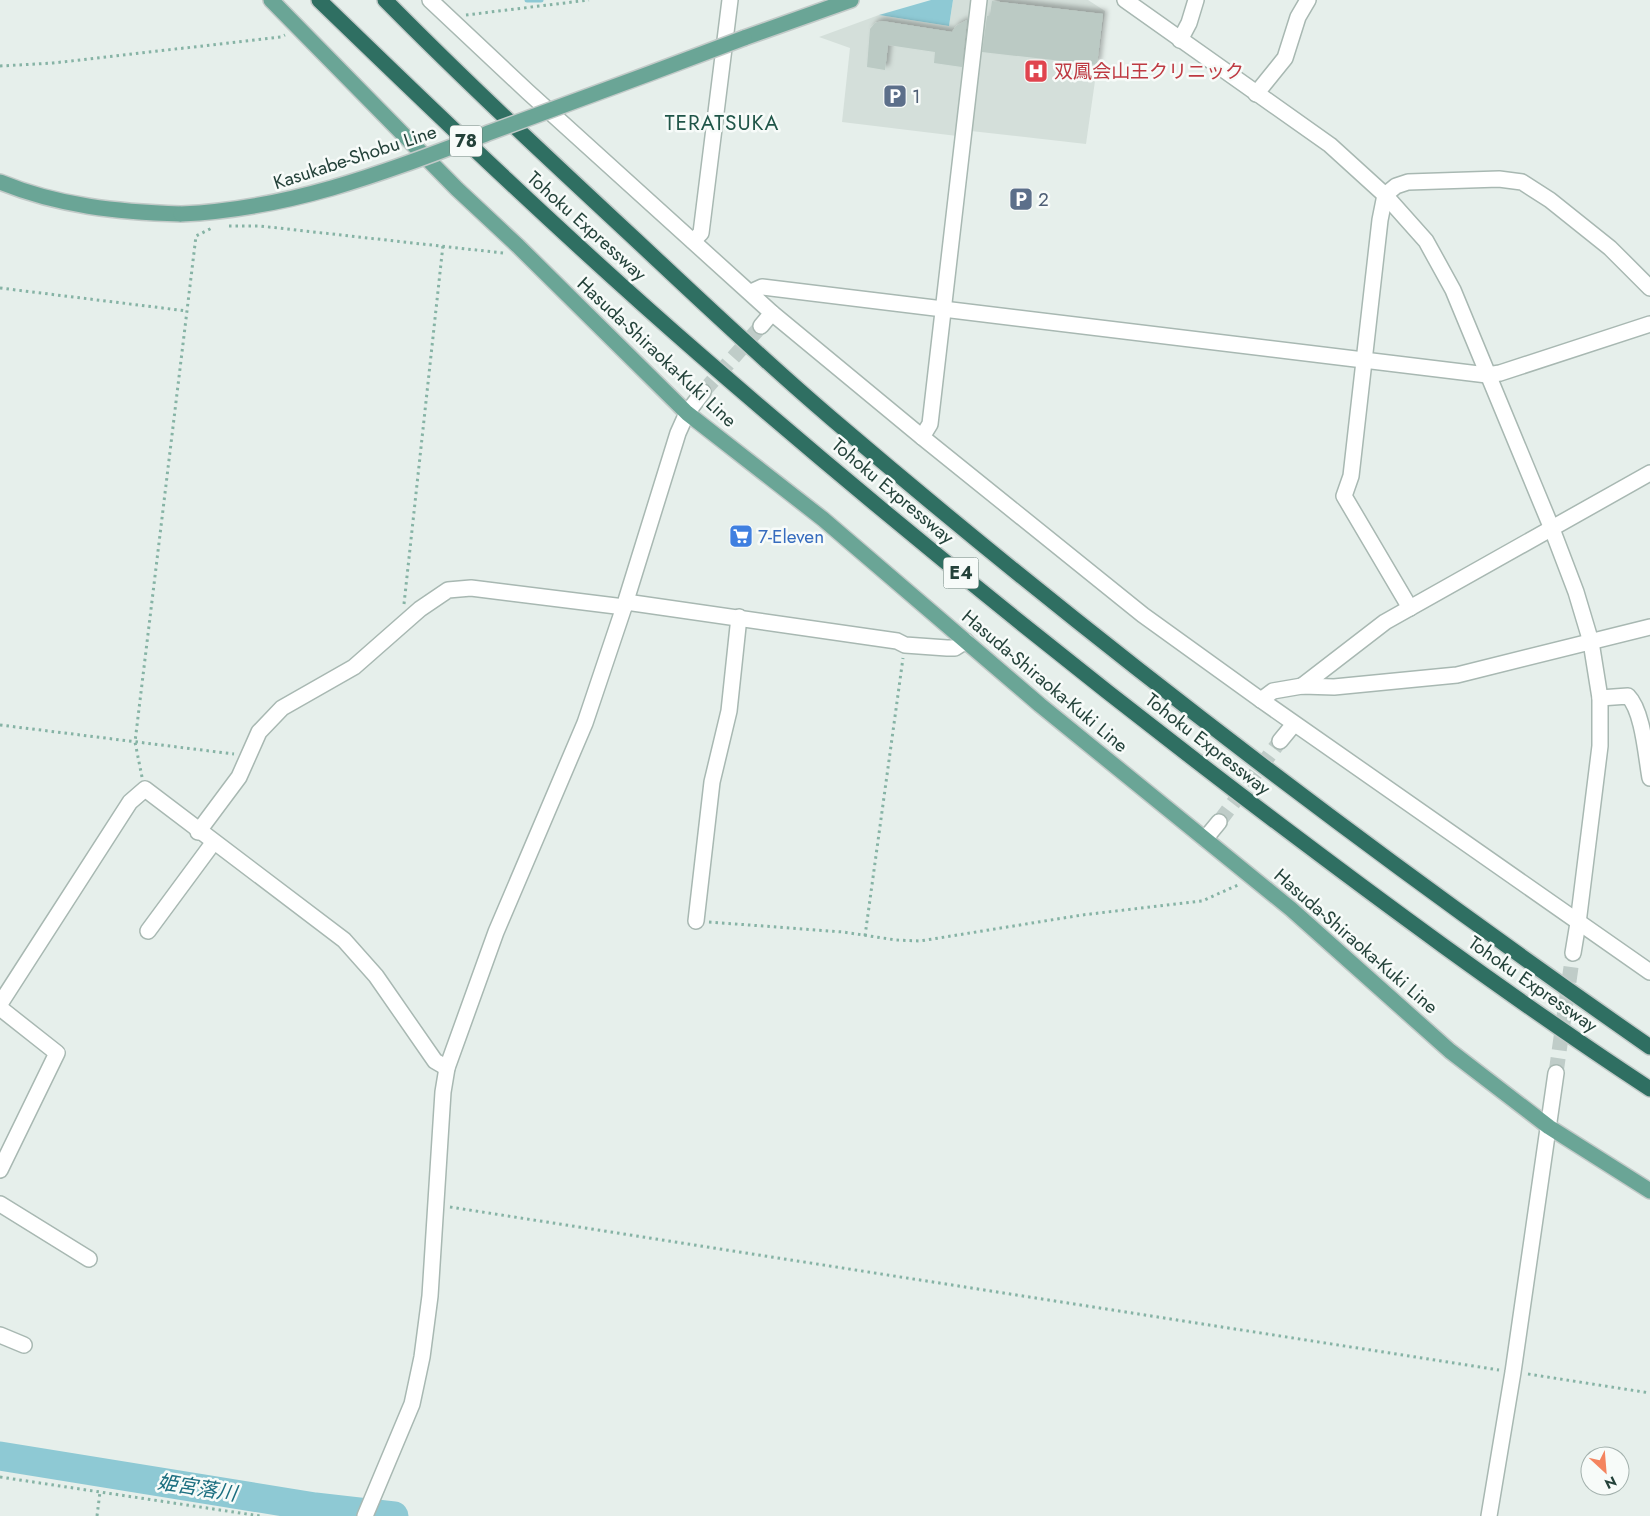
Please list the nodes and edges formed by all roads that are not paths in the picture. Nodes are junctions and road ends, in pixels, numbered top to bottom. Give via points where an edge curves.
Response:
1 (271, 0) edge
2 (318, 0) edge
3 (385, 0) edge
4 (430, 0) edge
5 (730, 0) edge
6 (851, 0) edge
7 (979, 0) edge
8 (1125, 0) edge
9 (1196, 0) edge
10 (1308, 0) edge
11 (1180, 40) junction
12 (1256, 94) junction
13 (0, 182) edge
14 (1385, 194) junction
15 (693, 241) junction
16 (1650, 288) edge
17 (751, 292) junction
18 (941, 308) junction
19 (772, 313) junction
20 (1650, 324) edge
21 (761, 326) tunnel mouth
22 (1363, 360) junction
23 (1487, 375) junction
24 (703, 392) tunnel mouth
25 (688, 413) junction
26 (922, 437) junction
27 (1650, 473) edge
28 (1552, 529) junction
29 (625, 605) junction
30 (1410, 608) junction
31 (739, 617) junction
32 (1650, 627) edge
33 (966, 641) junction
34 (1591, 642) junction
35 (1302, 686) junction
36 (1600, 698) junction
37 (1261, 700) junction
38 (1294, 724) junction
39 (1280, 741) tunnel mouth
40 (1650, 778) edge
41 (1219, 822) tunnel mouth
42 (198, 832) junction
43 (1205, 839) junction
44 (213, 843) junction
45 (696, 921) road end
46 (1578, 923) junction
47 (148, 931) dead end
48 (1572, 953) tunnel mouth
49 (1650, 972) edge
50 (0, 1004) edge
51 (0, 1008) edge
52 (1650, 1047) edge
53 (447, 1068) junction
54 (1556, 1073) tunnel mouth
55 (1650, 1089) edge
56 (1549, 1127) junction
57 (0, 1170) edge
58 (1650, 1191) edge
59 (0, 1204) edge
60 (89, 1259) dead end
61 (0, 1335) edge
62 (24, 1345) dead end
63 (365, 1516) edge
64 (1489, 1516) edge

1 - 25 main road, Hasuda-Shiraoka-Kuki Line via 457,189
2 - 55 highway, Tohoku Expressway / E4 via 451,128 696,351 1015,619 1298,838 1547,1019
3 - 52 highway, Tohoku Expressway / E4 via 727,325 980,543 1244,752 1550,978
4 - 15 street
5 - 15 street via 701,233
6 - 13 main road, Kasukabe-Shobu Line / 78, bridge via 320,193 246,208 181,214 98,209 40,197
7 - 18 street
8 - 11 street
9 - 11 street
10 - 12 street via 1298,17 1285,58
11 - 12 street
12 - 14 street via 1330,144
14 - 16 street via 1408,182 1499,179 1522,182 1610,248
14 - 22 street
14 - 23 street via 1426,242 1453,290
15 - 17 street
17 - 18 street via 762,287
17 - 19 street
18 - 22 street
18 - 26 street via 930,424
19 - 21 street
19 - 26 street
20 - 23 street
22 - 23 street
22 - 30 street via 1351,476 1344,496
23 - 28 street
24 - 25 street
25 - 29 street via 678,433
25 - 33 main road, Hasuda-Shiraoka-Kuki Line via 823,519
26 - 37 street via 1143,615
27 - 28 street
28 - 30 street
28 - 34 street
29 - 31 street
29 - 42 street via 471,588 448,590 420,609 354,667 282,708 259,732 239,777
29 - 53 street via 585,723 496,932
30 - 35 street via 1385,622
31 - 33 street via 897,640 905,645 955,648
31 - 45 street via 729,711 712,782
32 - 34 street
33 - 43 main road, Hasuda-Shiraoka-Kuki Line
34 - 35 street via 1456,675 1334,687
34 - 36 street
35 - 37 street via 1273,691
36 - 40 street via 1619,695 1632,700
36 - 46 street via 1600,746
37 - 38 street
38 - 39 street
38 - 46 street
41 - 43 street
42 - 44 street
42 - 50 street via 145,789 130,802
43 - 56 main road, Hasuda-Shiraoka-Kuki Line via 1357,966 1450,1051
44 - 47 street
44 - 53 street via 344,940 376,976 435,1060
46 - 48 street
46 - 49 street
51 - 57 street via 58,1053
53 - 63 street via 430,1296 416,1386 412,1404
54 - 56 street
56 - 58 main road, Hasuda-Shiraoka-Kuki Line
56 - 64 street
59 - 60 street
61 - 62 street

